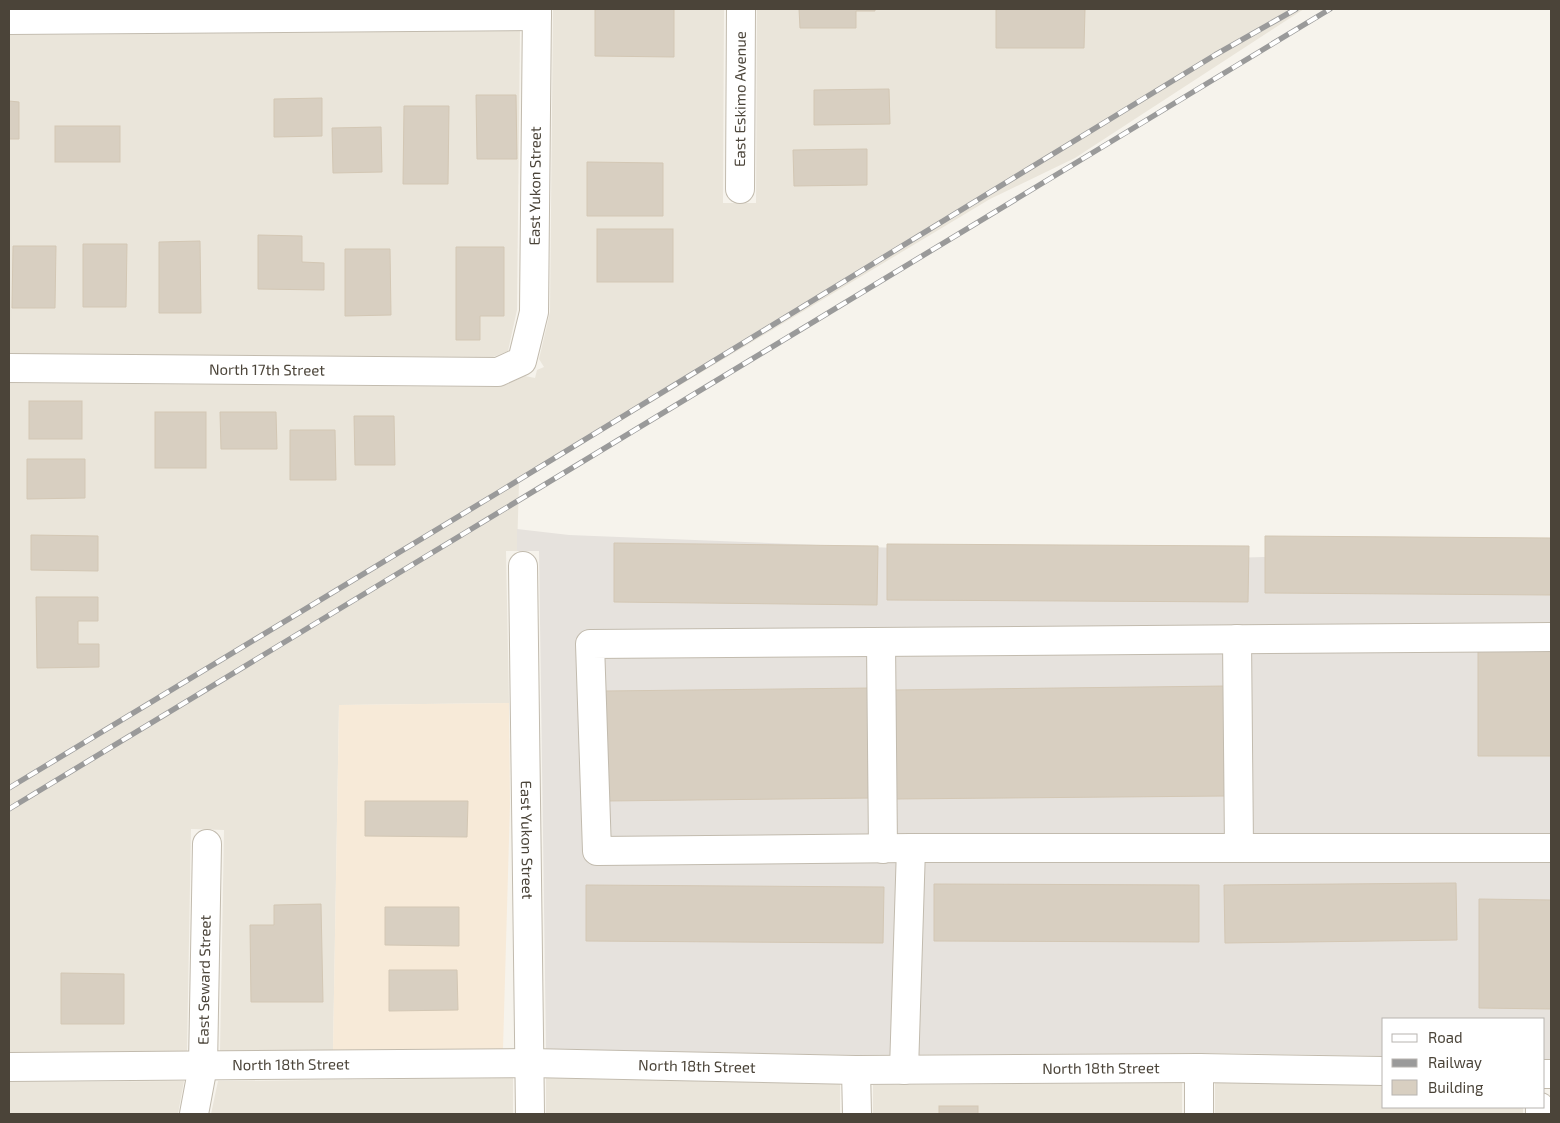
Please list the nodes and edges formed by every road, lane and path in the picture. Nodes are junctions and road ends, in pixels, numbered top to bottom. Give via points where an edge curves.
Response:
1 (741, 9) edge
2 (537, 12) edge
3 (9, 20) edge
4 (740, 189) dead end
5 (522, 361) joint
6 (9, 368) edge
7 (523, 566) dead end
8 (1551, 637) edge
9 (1237, 639) junction
10 (881, 642) junction
11 (207, 844) dead end
12 (911, 848) junction
13 (1239, 848) junction
14 (1551, 848) edge
15 (883, 849) junction
16 (530, 1063) junction
17 (203, 1066) junction
18 (9, 1067) edge
19 (1199, 1068) junction
20 (856, 1070) junction
21 (904, 1070) junction
22 (1382, 1071) edge
23 (194, 1114) edge
24 (530, 1114) edge
25 (857, 1114) edge
26 (1198, 1114) edge

1 - 4 street, East Eskimo Avenue
2 - 3 street
2 - 5 street, East Yukon Street via 534,312
5 - 6 street, North 17th Street via 498,372
7 - 16 street, East Yukon Street
8 - 9 street
9 - 10 street
9 - 13 street
10 - 15 street
10 - 15 street via 590,644 597,851
11 - 17 street, East Seward Street
12 - 13 street
12 - 15 street
12 - 21 street
13 - 14 street
16 - 17 street, North 18th Street
16 - 20 street, North 18th Street
16 - 24 street, East Yukon Street
17 - 18 street, North 18th Street
17 - 23 street, East Seward Street
19 - 21 street, North 18th Street
19 - 22 street, North 18th Street
19 - 26 street
20 - 21 street, North 18th Street
20 - 25 street

